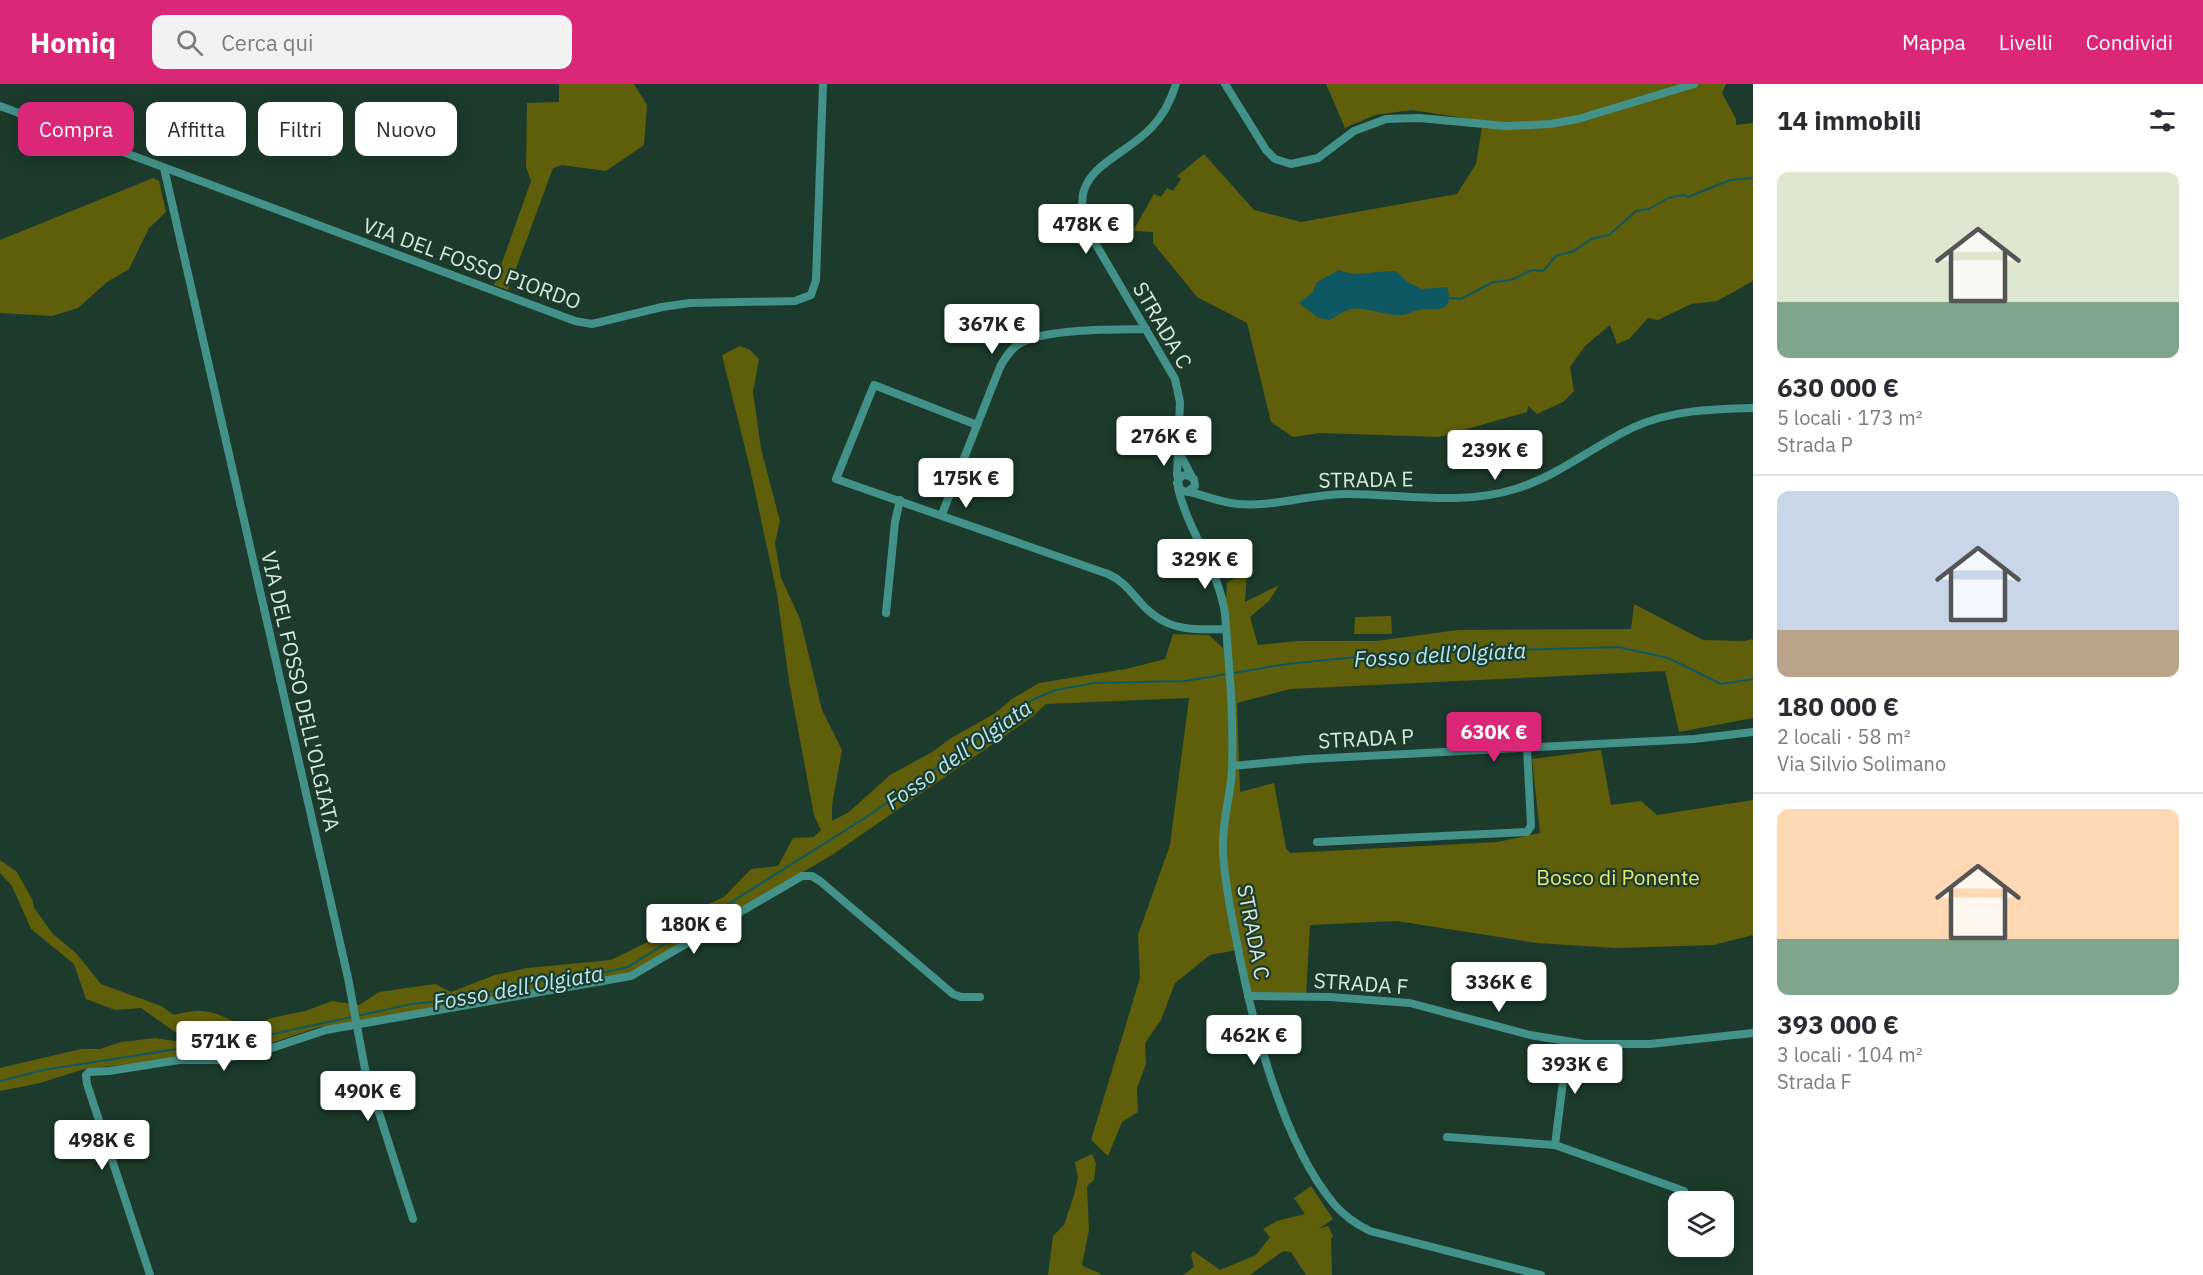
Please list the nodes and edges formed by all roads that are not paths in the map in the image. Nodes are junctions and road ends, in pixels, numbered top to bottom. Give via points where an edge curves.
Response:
1 (823, 84) edge
2 (1176, 84) edge
3 (1225, 84) edge
4 (1694, 84) edge
5 (0, 106) edge
6 (164, 168) junction
7 (1146, 329) junction
8 (1753, 408) edge
9 (976, 426) junction
10 (1178, 450) junction
11 (1193, 478) junction
12 (1178, 485) junction
13 (1188, 492) junction
14 (1215, 498) junction
15 (900, 500) junction
16 (1184, 507) junction
17 (942, 514) junction
18 (886, 613) dead end
19 (1226, 629) junction
20 (1753, 732) edge
21 (1527, 748) junction
22 (1232, 766) junction
23 (1317, 842) dead end
24 (1248, 996) junction
25 (980, 997) dead end
26 (354, 1019) junction
27 (1753, 1033) edge
28 (1568, 1042) junction
29 (1447, 1137) dead end
30 (1555, 1145) junction
31 (1684, 1191) dead end
32 (413, 1219) dead end
33 (150, 1275) edge
34 (1541, 1275) edge

1 - 6 street, VIA DEL FOSSO PIORDO via 815,285 811,296 800,300 690,303 592,324 580,323
2 - 7 street, STRADA C via 1152,127 1094,171 1083,201 1083,217 1089,232
3 - 4 street via 1266,150 1275,159 1292,164 1318,158 1354,131 1386,119 1513,126 1550,124
5 - 6 street, VIA DEL FOSSO PIORDO
6 - 26 street, VIA DEL FOSSO DELL'OLGIATA via 348,978
7 - 9 street via 1061,334 1020,343 1004,361
7 - 10 street, STRADA C via 1178,389
8 - 14 street, STRADA E via 1694,411 1650,421 1547,477 1493,495 1330,494 1258,504
9 - 15 street via 874,385 836,478
9 - 17 street
10 - 11 street, STRADA C
10 - 12 street, STRADA C
11 - 12 street via 1184,475
11 - 13 street via 1195,486
11 - 14 street
12 - 13 street, STRADA E
12 - 16 street, STRADA C
13 - 14 street, STRADA E
13 - 16 street
15 - 17 street
15 - 18 street
16 - 19 street, STRADA C via 1220,591
17 - 19 street via 1112,576 1162,623
19 - 22 street, STRADA C
20 - 21 street, STRADA P
21 - 22 street, STRADA P
21 - 23 street via 1531,826 1527,832
22 - 24 street, STRADA C via 1223,852
24 - 28 street, STRADA F via 1410,1003
24 - 34 street, STRADA C via 1296,1140 1316,1179 1340,1210 1358,1225 1382,1236
25 - 26 street via 953,994 820,881 807,875 631,976
26 - 32 street, VIA DEL FOSSO DELL'OLGIATA via 365,1070
26 - 33 street via 275,1047 219,1060 179,1060 86,1075
27 - 28 street, STRADA F via 1630,1046
28 - 30 street
29 - 30 street
30 - 31 street

